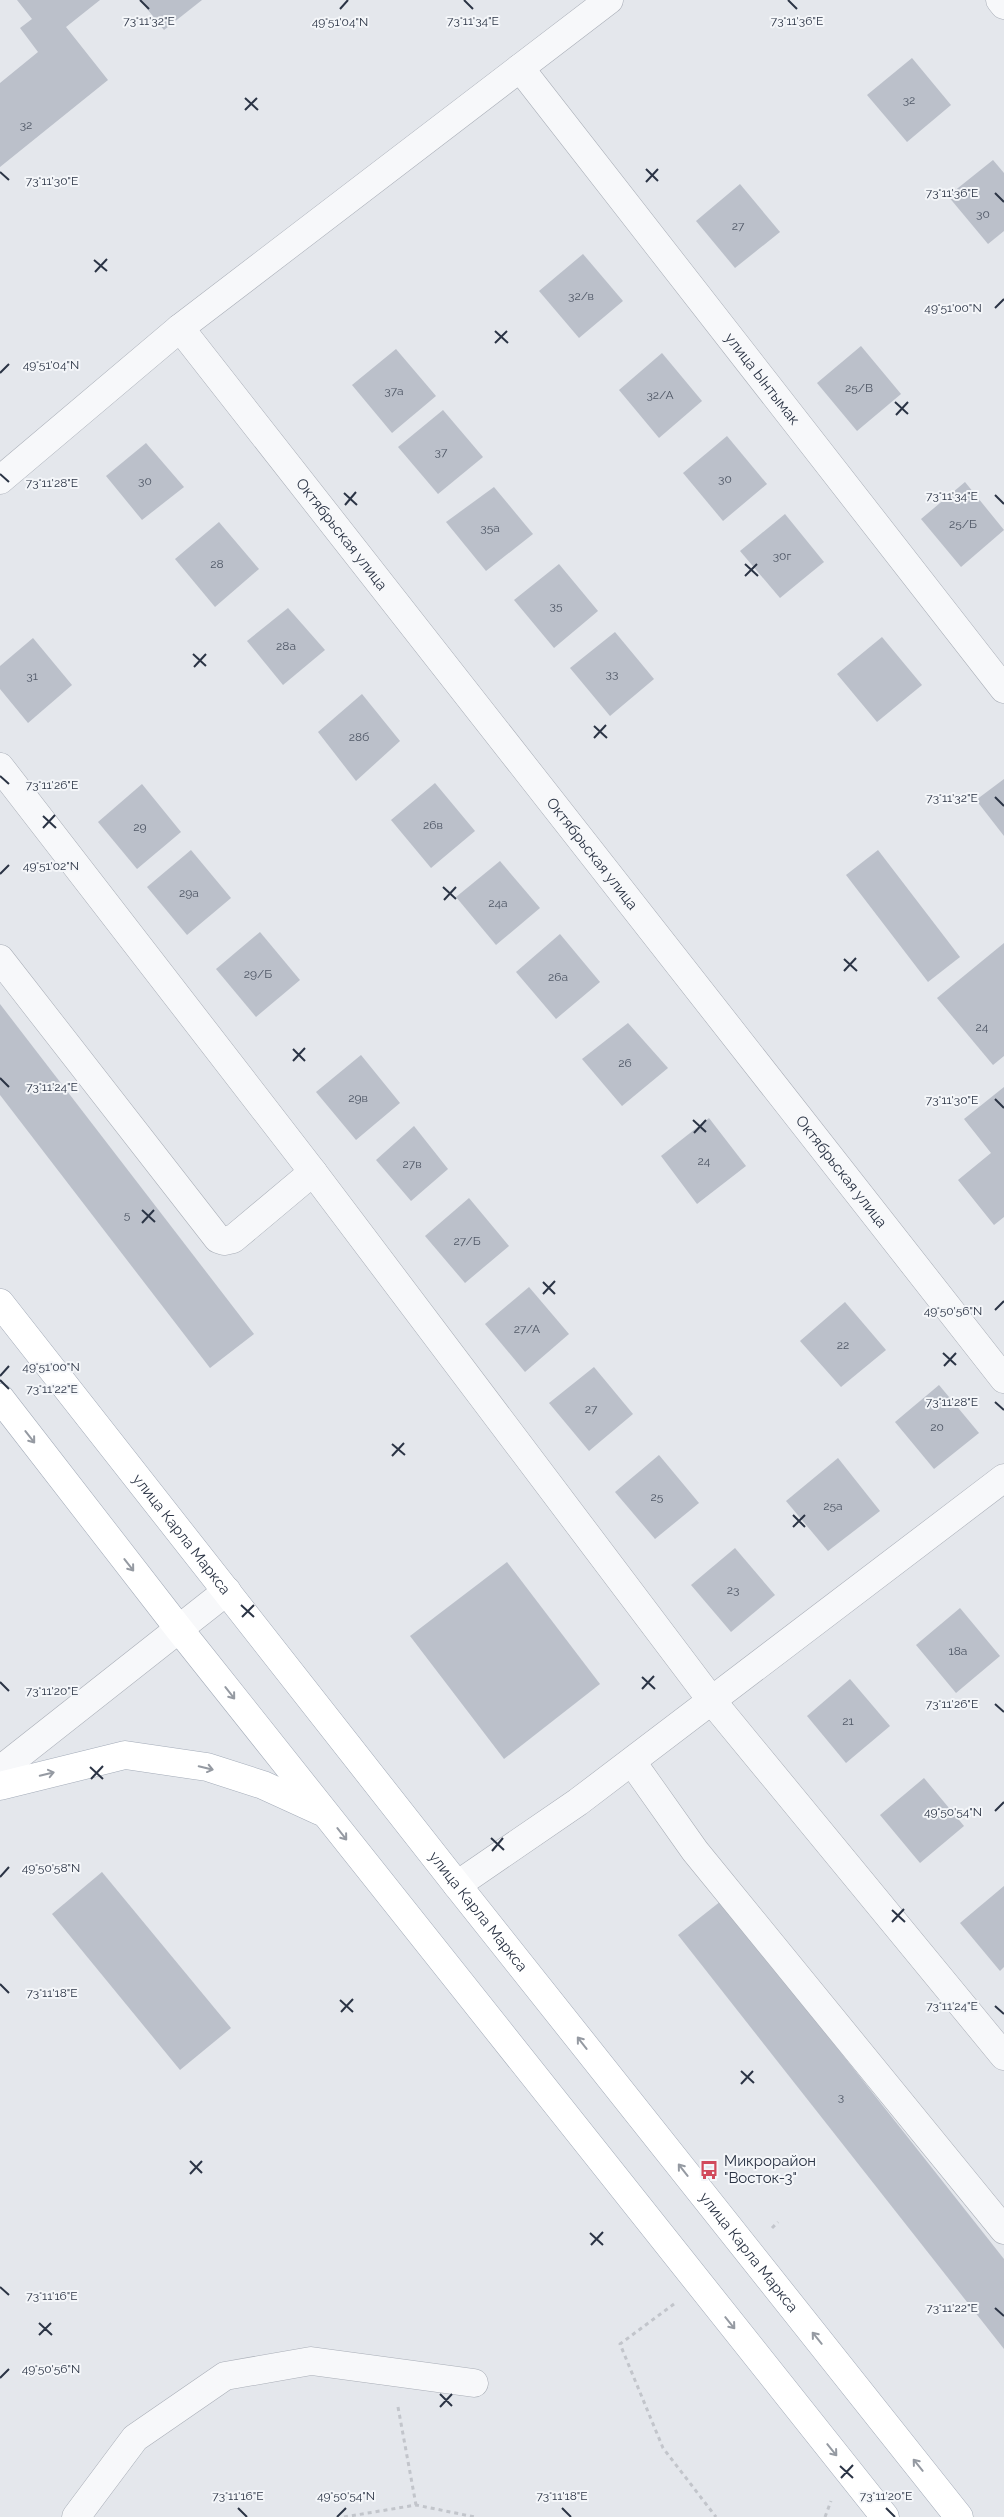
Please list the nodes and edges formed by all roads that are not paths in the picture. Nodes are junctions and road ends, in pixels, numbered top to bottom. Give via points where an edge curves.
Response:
1 (610, 0) edge
2 (1000, 0) edge
3 (1004, 5) edge
4 (520, 68) junction
5 (180, 328) junction
6 (0, 480) edge
7 (1004, 688) edge
8 (0, 767) edge
9 (0, 959) edge
10 (313, 1172) junction
11 (0, 1303) edge
12 (1004, 1379) edge
13 (0, 1398) edge
14 (1004, 1478) edge
15 (227, 1591) junction
16 (179, 1629) junction
17 (712, 1701) junction
18 (632, 1762) junction
19 (0, 1770) edge
20 (0, 1786) edge
21 (325, 1813) junction
22 (457, 1885) junction
23 (1004, 2056) edge
24 (1004, 2230) edge
25 (474, 2383) dead end
26 (76, 2517) edge
27 (885, 2517) edge
28 (959, 2517) edge

1 - 4 street
2 - 3 street
4 - 5 street
4 - 7 street, улица Ынтымак
5 - 6 street
5 - 12 street, Октябрьская улица
8 - 10 street
9 - 10 street via 218,1239 233,1239
10 - 17 street
11 - 15 main road, улица Карла Маркса
13 -> 16 main road
14 - 17 street
15 - 16 street
15 - 22 main road, улица Карла Маркса
16 - 19 street
16 -> 21 main road
17 - 18 street
17 - 23 street
18 - 22 street
18 - 24 street via 695,1851
20 -> 21 main road via 125,1755 207,1767 263,1786
21 -> 27 main road
28 -> 22 main road, улица Карла Маркса
25 - 26 street via 311,2361 225,2376 135,2438

